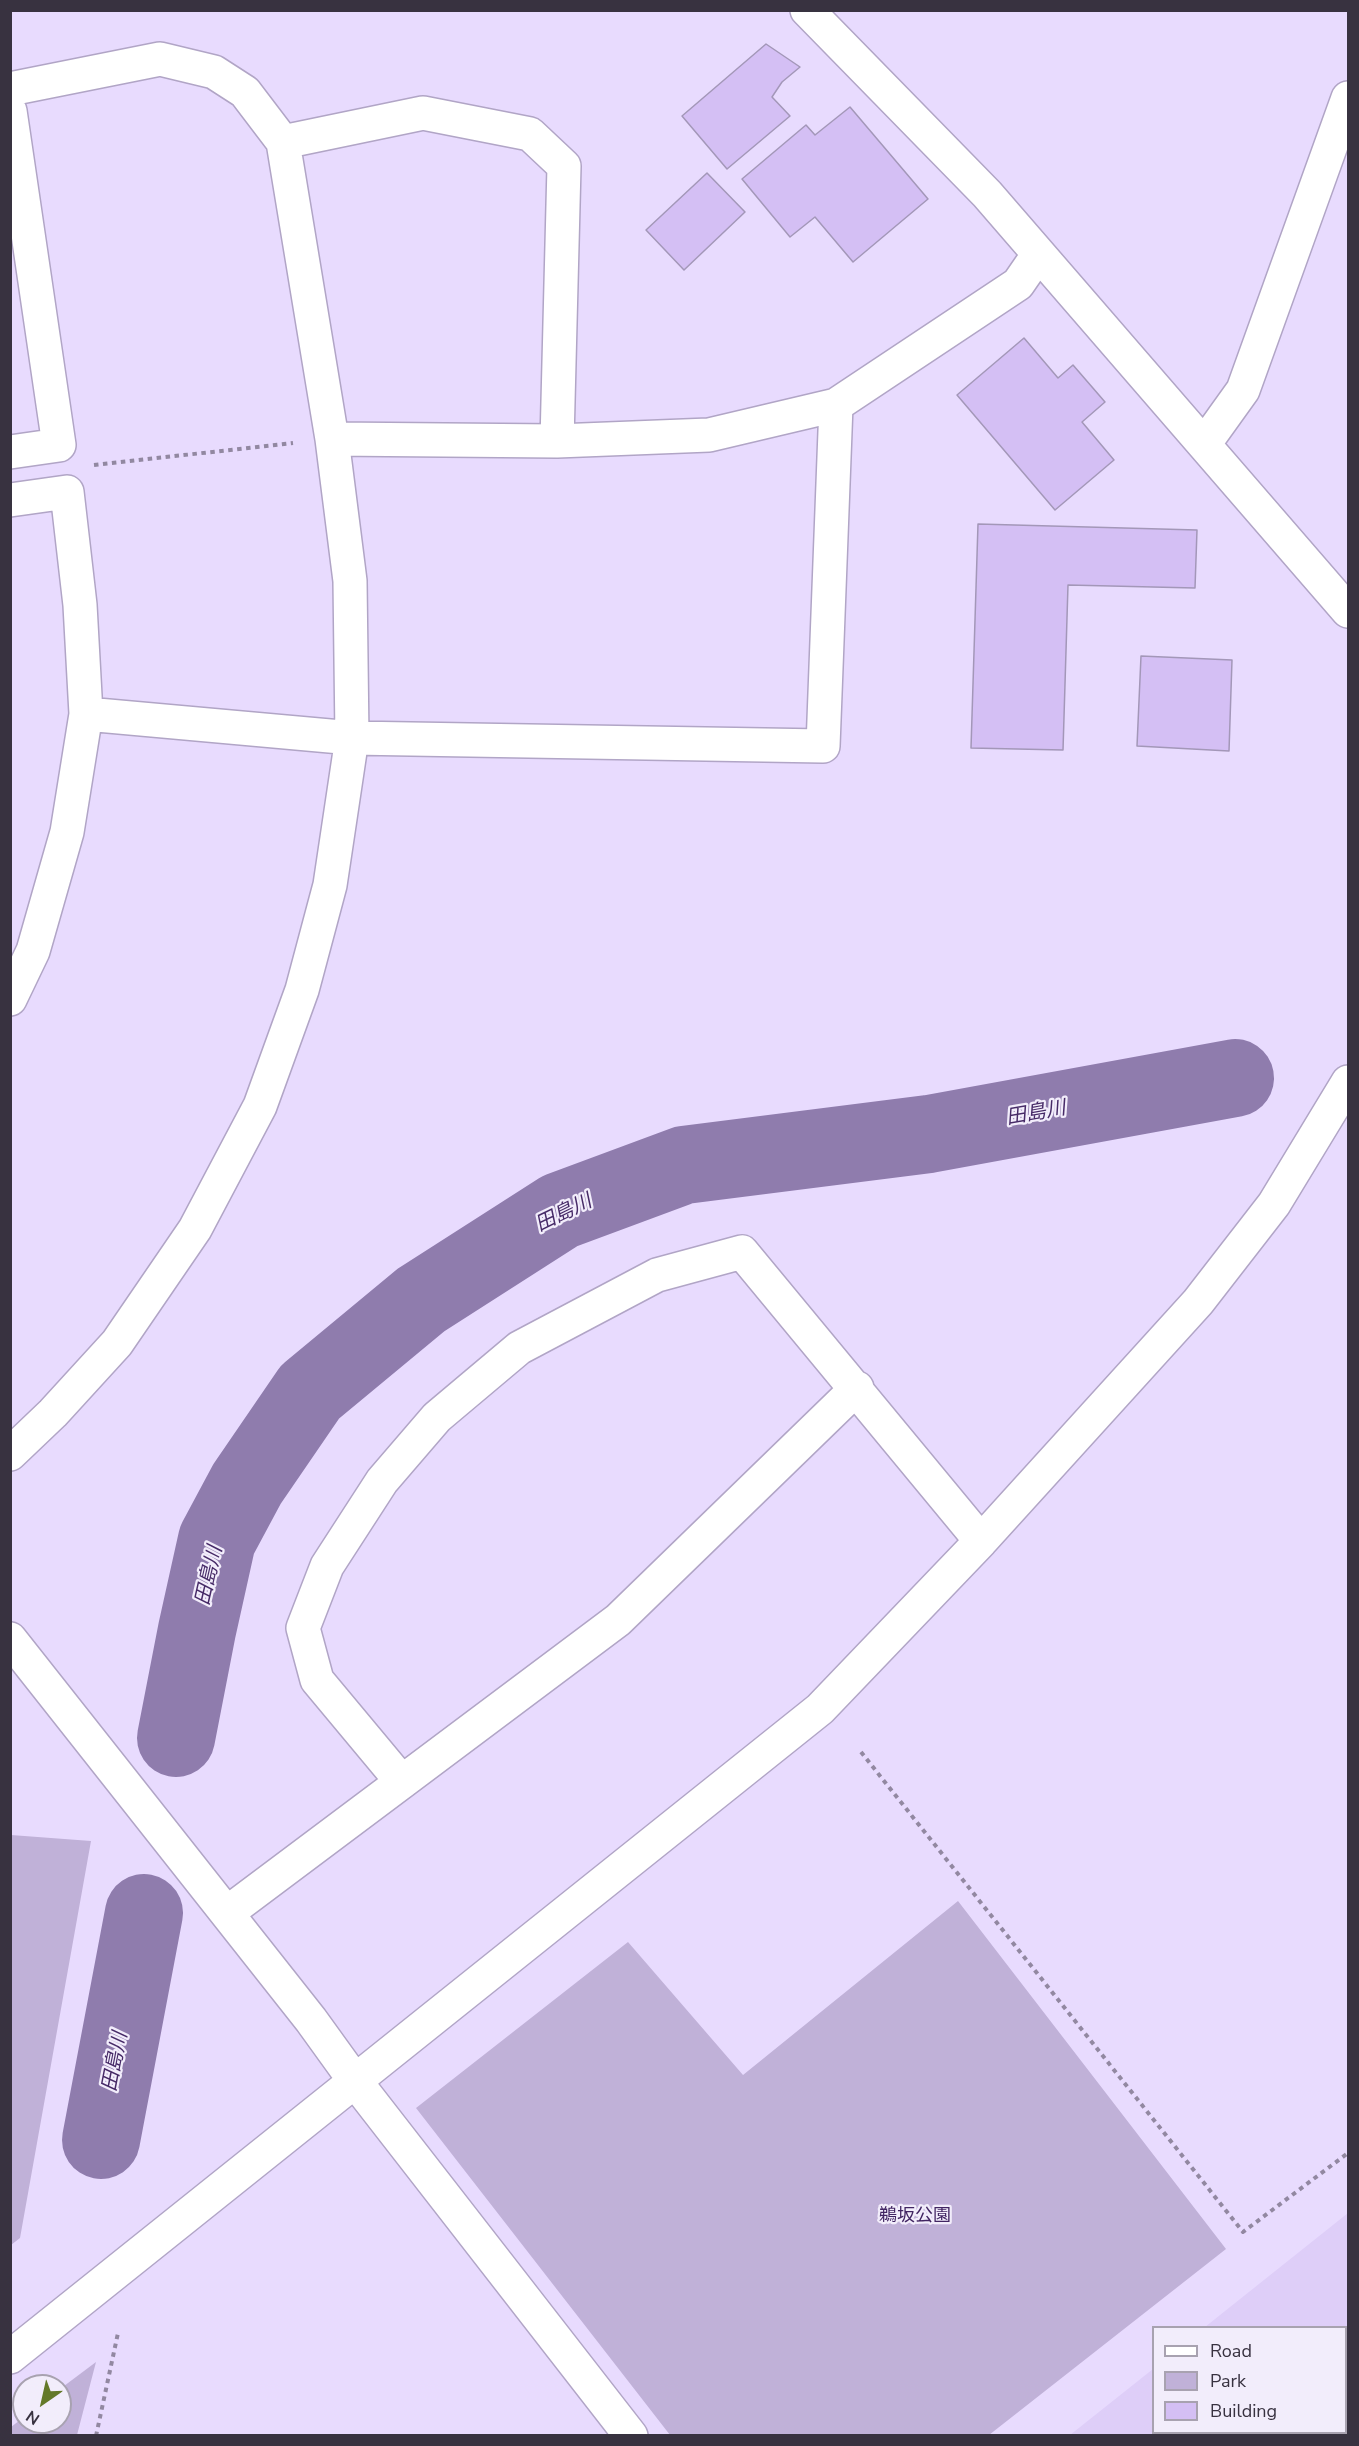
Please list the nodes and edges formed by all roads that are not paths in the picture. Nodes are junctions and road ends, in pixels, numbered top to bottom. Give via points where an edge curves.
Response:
1 (807, 10) edge
2 (10, 89) edge
3 (1348, 98) edge
4 (10, 111) edge
5 (283, 142) junction
6 (1038, 255) junction
7 (836, 405) junction
8 (332, 439) junction
9 (558, 441) junction
10 (1205, 442) junction
11 (10, 452) edge
12 (10, 500) edge
13 (1348, 610) edge
14 (86, 714) junction
15 (352, 738) junction
16 (10, 999) edge
17 (1348, 1082) edge
18 (857, 1388) junction
19 (10, 1454) edge
20 (981, 1541) junction
21 (10, 1639) edge
22 (402, 1782) junction
23 (228, 1913) junction
24 (355, 2081) junction
25 (10, 2357) edge
26 (631, 2436) edge

1 - 6 street via 987,194
2 - 5 street via 160,59 214,72 245,92
3 - 10 street via 1243,390
4 - 11 street via 60,445
5 - 8 street
5 - 9 street via 423,113 530,134 564,166
6 - 7 street via 1018,284
6 - 10 street
7 - 9 street via 709,435
7 - 15 street via 824,746
8 - 9 street
8 - 15 street via 350,581
10 - 13 street
12 - 14 street via 67,492 80,604
14 - 15 street
14 - 16 street via 67,832 33,951
15 - 19 street via 330,885 302,990 260,1106 195,1229 117,1343
17 - 20 street via 1274,1204 1198,1302
18 - 20 street
18 - 22 street via 618,1620
18 - 22 street via 742,1252 657,1275 519,1348 437,1417 382,1481 327,1566 303,1628 317,1680
20 - 24 street via 820,1709
21 - 23 street
22 - 23 street
23 - 24 street
24 - 25 street
24 - 26 street

